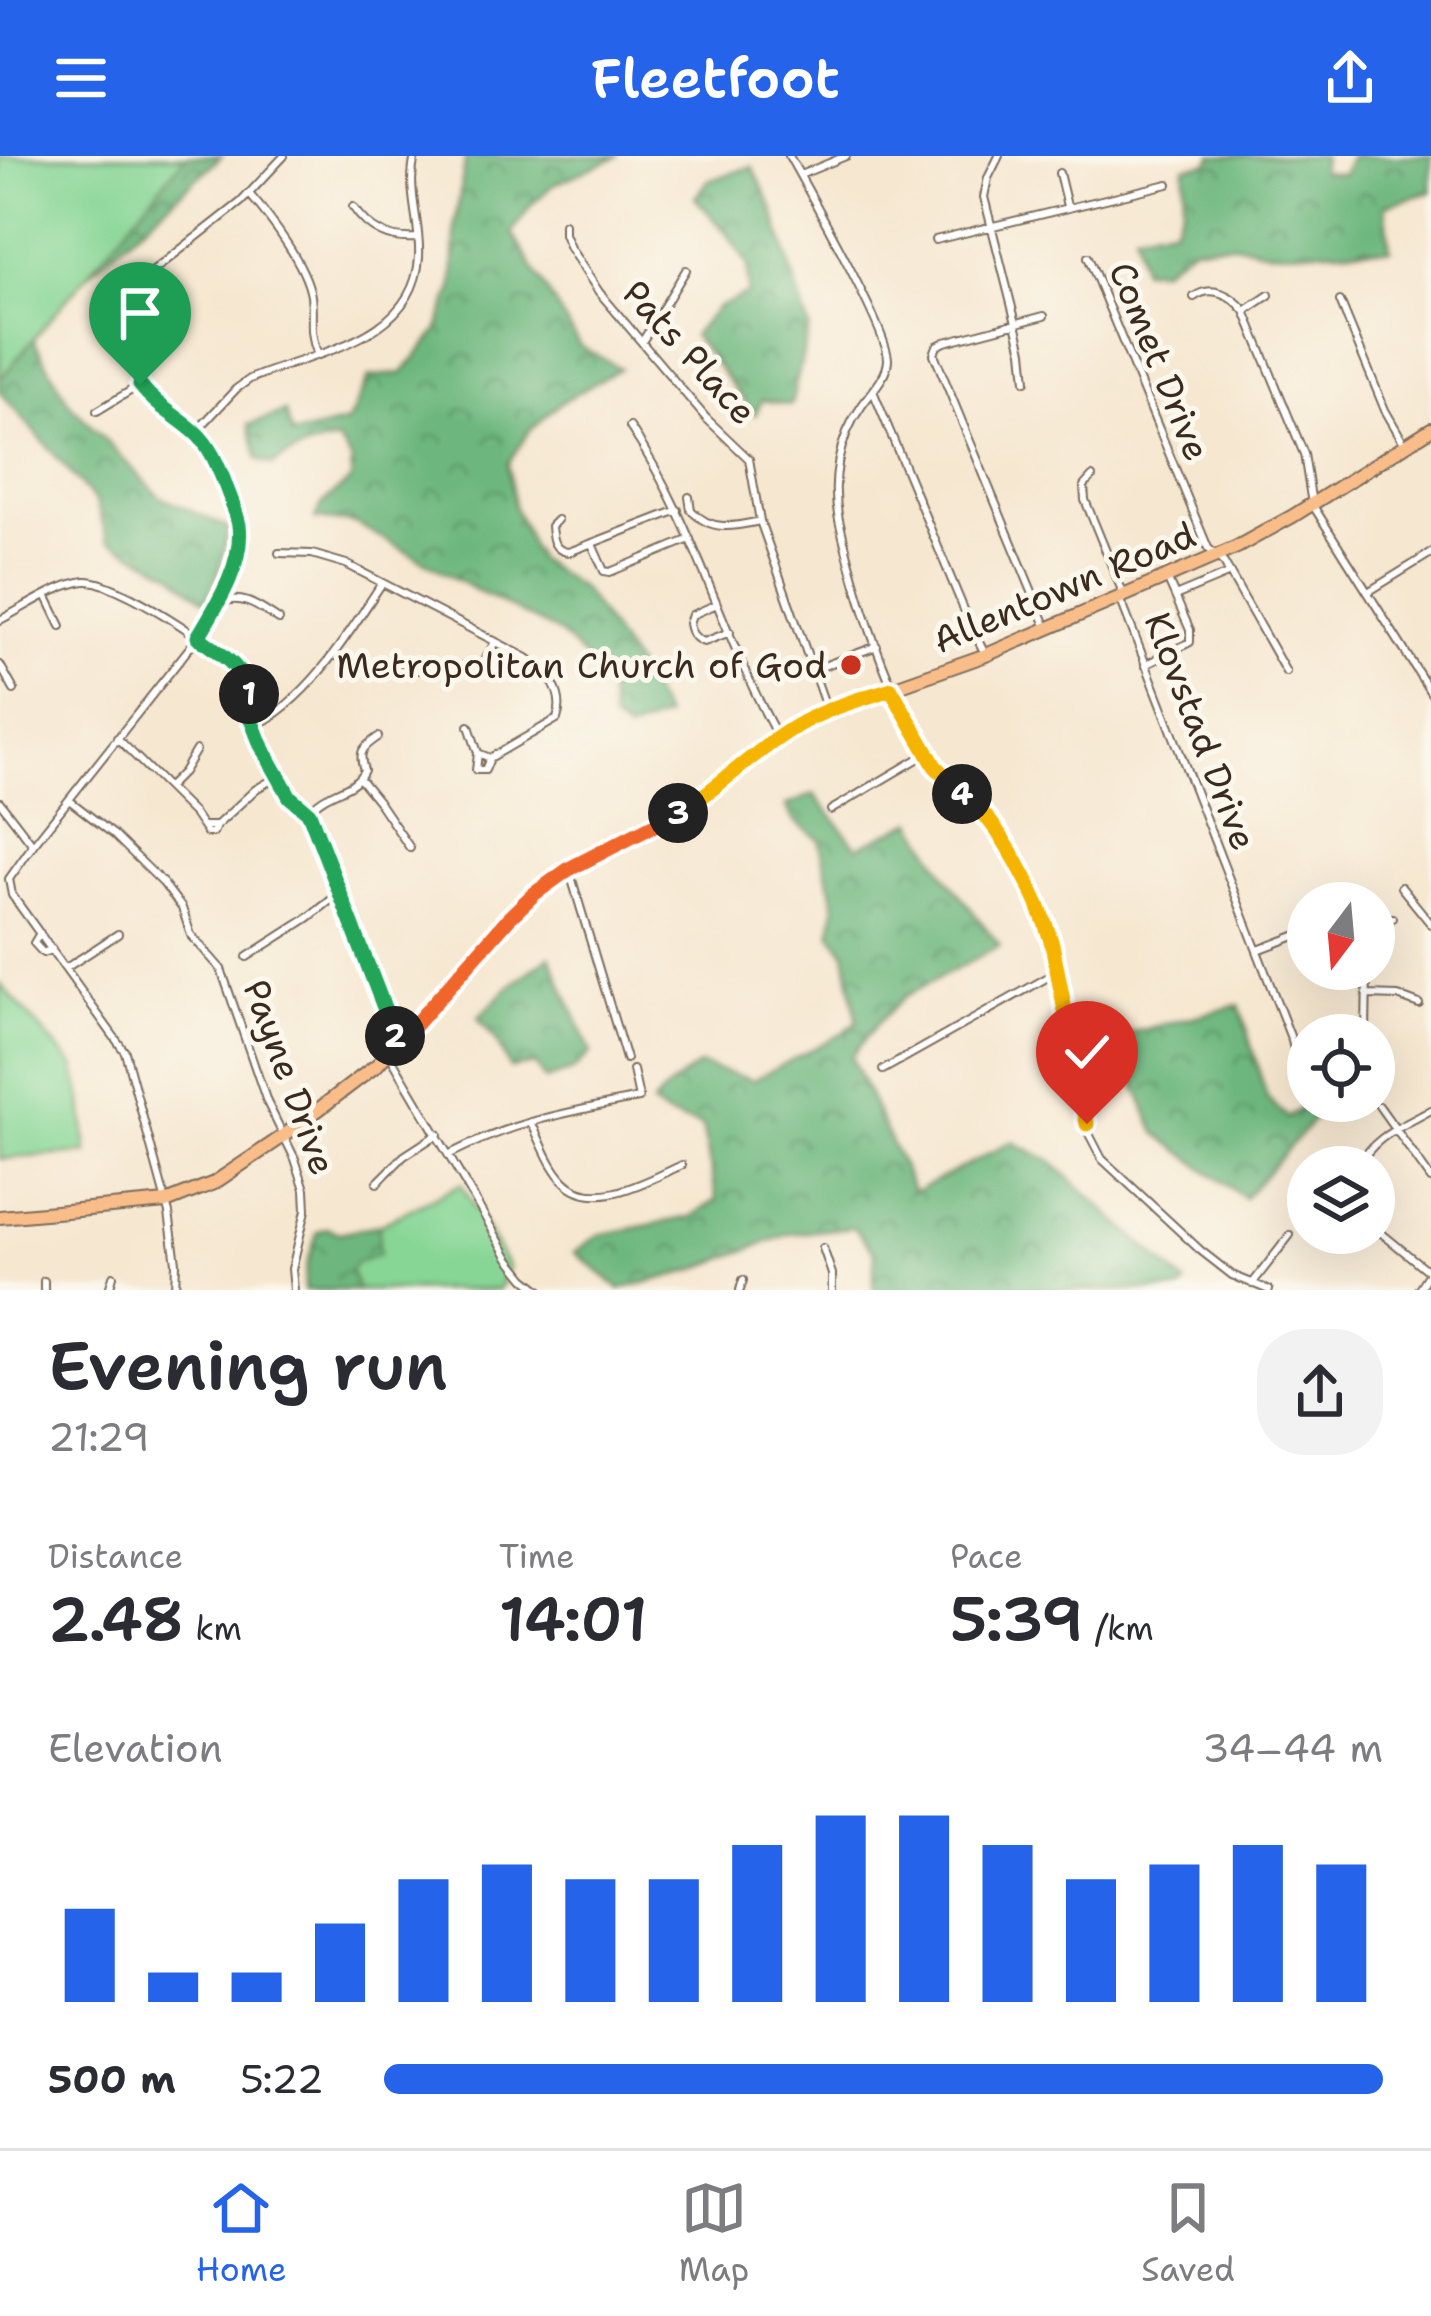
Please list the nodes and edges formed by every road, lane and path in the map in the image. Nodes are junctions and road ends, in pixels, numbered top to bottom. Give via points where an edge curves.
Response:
1 (283, 156) edge
2 (415, 156) edge
3 (789, 156) edge
4 (844, 156) edge
5 (998, 156) edge
6 (1059, 173) dead end
7 (800, 176) junction
8 (1168, 184) dead end
9 (250, 194) junction
10 (1067, 206) junction
11 (352, 207) dead end
12 (564, 224) dead end
13 (992, 226) junction
14 (417, 238) junction
15 (934, 240) dead end
16 (1088, 257) dead end
17 (686, 270) dead end
18 (1269, 295) dead end
19 (1194, 297) dead end
20 (1340, 301) dead end
21 (1245, 311) junction
22 (1044, 316) dead end
23 (1016, 324) junction
24 (642, 342) junction
25 (316, 353) junction
26 (1026, 381) dead end
27 (140, 385) junction
28 (873, 392) junction
29 (97, 411) dead end
30 (630, 427) dead end
31 (1431, 429) edge
32 (195, 433) junction
33 (1405, 446) junction
34 (1092, 478) dead end
35 (689, 496) dead end
36 (1312, 504) junction
37 (678, 510) junction
38 (557, 520) dead end
39 (760, 521) junction
40 (690, 538) junction
41 (592, 544) junction
42 (279, 553) dead end
43 (1431, 553) edge
44 (1217, 556) junction
45 (1230, 573) junction
46 (1167, 578) junction
47 (382, 583) junction
48 (1368, 592) junction
49 (1174, 596) junction
50 (47, 597) junction
51 (1122, 597) junction
52 (218, 602) junction
53 (717, 604) junction
54 (0, 620) edge
55 (279, 620) dead end
56 (61, 626) dead end
57 (1048, 629) junction
58 (730, 632) junction
59 (198, 637) junction
60 (495, 642) junction
61 (877, 646) junction
62 (336, 655) junction
63 (986, 655) junction
64 (0, 664) edge
65 (1145, 664) junction
66 (813, 670) junction
67 (1286, 672) dead end
68 (1428, 679) edge
69 (14, 689) dead end
70 (891, 689) junction
71 (1431, 693) edge
72 (827, 710) junction
73 (469, 726) dead end
74 (253, 728) junction
75 (378, 737) dead end
76 (778, 737) junction
77 (117, 738) junction
78 (196, 751) dead end
79 (478, 753) junction
80 (927, 753) junction
81 (490, 758) junction
82 (278, 776) junction
83 (361, 779) junction
84 (168, 787) junction
85 (69, 800) junction
86 (0, 802) edge
87 (831, 810) dead end
88 (309, 813) junction
89 (33, 845) junction
90 (410, 848) dead end
91 (569, 869) junction
92 (1401, 887) dead end
93 (341, 892) junction
94 (1431, 924) edge
95 (118, 934) dead end
96 (1287, 939) edge
97 (1258, 950) junction
98 (248, 957) dead end
99 (66, 968) junction
100 (1057, 972) junction
101 (1367, 990) edge
102 (1367, 994) junction
103 (1419, 1004) dead end
104 (1367, 1014) edge
105 (1287, 1027) edge
106 (393, 1049) junction
107 (626, 1059) dead end
108 (633, 1070) dead end
109 (883, 1070) dead end
110 (1431, 1110) edge
111 (531, 1122) junction
112 (1390, 1122) edge
113 (1396, 1130) junction
114 (438, 1134) junction
115 (282, 1137) junction
116 (1371, 1146) edge
117 (450, 1154) junction
118 (682, 1165) dead end
119 (1431, 1179) edge
120 (377, 1183) dead end
121 (166, 1202) junction
122 (0, 1217) edge
123 (1287, 1239) edge
124 (1395, 1244) edge
125 (823, 1248) dead end
126 (1430, 1271) edge
127 (113, 1276) dead end
128 (743, 1280) dead end
129 (1252, 1284) junction
130 (291, 1288) edge
131 (109, 1290) edge
132 (175, 1290) edge
133 (540, 1290) edge
134 (740, 1290) edge
135 (832, 1290) edge
136 (1269, 1290) edge
137 (1418, 1290) edge

1 - 9 street
2 - 14 street
3 - 7 street
4 - 7 street
5 - 13 street via 984,193
6 - 10 street
7 - 28 street via 885,342 887,363
8 - 10 street
9 - 25 street via 307,282
9 - 27 street via 138,290 127,339
10 - 13 street
11 - 14 street via 382,234
12 - 24 street, Pats Place via 579,263
13 - 15 street
13 - 23 street
14 - 25 street via 414,280 393,316
16 - 44 street, Comet Drive
17 - 24 street
18 - 21 street
19 - 21 street via 1214,291
20 - 33 street
21 - 36 street via 1304,454
22 - 23 street
23 - 26 street
23 - 57 street via 945,342 935,357
24 - 39 street, Pats Place via 746,454
25 - 32 street via 245,382
27 - 29 street
27 - 32 street
28 - 61 street via 844,441 836,496
28 - 63 street
30 - 37 street
31 - 33 main road, Allentown Road
32 - 52 street via 214,458 239,536
33 - 36 main road, Allentown Road
34 - 51 street, Klovstad Drive via 1085,500
35 - 39 street via 691,510 716,526
36 - 44 main road, Allentown Road
36 - 48 street
37 - 40 street
37 - 41 street
38 - 41 street via 551,530 558,550
39 - 66 street, Pats Place
40 - 41 street via 610,572
40 - 53 street
42 - 47 street via 323,556
43 - 48 street
44 - 45 street, Comet Drive
44 - 46 main road, Allentown Road
45 - 49 street
45 - 67 street, Comet Drive
46 - 49 street
46 - 51 main road, Allentown Road
47 - 60 street
47 - 62 street
48 - 68 street
49 - 65 street via 1190,642
50 - 54 street
50 - 56 street
50 - 59 street via 90,580
51 - 57 main road, Allentown Road
51 - 65 street, Klovstad Drive
52 - 55 street via 244,600
52 - 59 street
53 - 58 street
53 - 58 street via 690,617 692,632 704,642
57 - 63 main road, Allentown Road
58 - 76 street
59 - 74 street via 244,678
59 - 77 street
60 - 62 street via 485,660 467,667 368,669
60 - 81 street via 537,665 561,706 554,723
61 - 66 street
61 - 70 street
62 - 74 street
63 - 70 main road, Allentown Road
64 - 69 street
65 - 97 street, Klovstad Drive
66 - 72 street, Pats Place
68 - 71 street
70 - 72 main road, Allentown Road
70 - 80 street
72 - 76 main road, Allentown Road
73 - 79 street
74 - 82 street
75 - 83 street via 361,751
76 - 91 main road, Allentown Road via 694,803
77 - 84 street
77 - 85 street
78 - 84 street
79 - 81 street
79 - 81 street via 477,771
80 - 87 street
80 - 100 street via 995,826 1046,923
82 - 84 street via 216,826 203,826
82 - 88 street
83 - 88 street
83 - 90 street
85 - 89 street
85 - 115 street, Payne Drive via 179,902 191,935 221,969
86 - 89 street
88 - 93 street
89 - 99 street via 9,884 40,933 38,950 52,949
91 - 106 main road, Allentown Road via 509,918
91 - 107 street
92 - 94 street
93 - 98 street
93 - 106 street
95 - 99 street
96 - 97 street
97 - 105 street, Klovstad Drive
99 - 121 street via 125,1052
100 - 109 street
100 - 129 street via 1099,1155 1200,1250
101 - 102 street
102 - 103 street
102 - 104 street
106 - 114 street
106 - 115 main road, Allentown Road
108 - 111 street via 639,1098
110 - 113 street
111 - 117 street
111 - 118 street via 558,1174 584,1193 609,1193
112 - 113 street
113 - 116 street
113 - 119 street
114 - 117 street
114 - 120 street
115 - 121 main road, Allentown Road via 222,1179
115 - 130 street, Payne Drive via 306,1197
117 - 133 street via 509,1258
121 - 122 main road, Allentown Road
121 - 132 street
123 - 129 street
124 - 126 street
125 - 135 street
126 - 137 street
127 - 131 street
128 - 134 street
129 - 136 street

